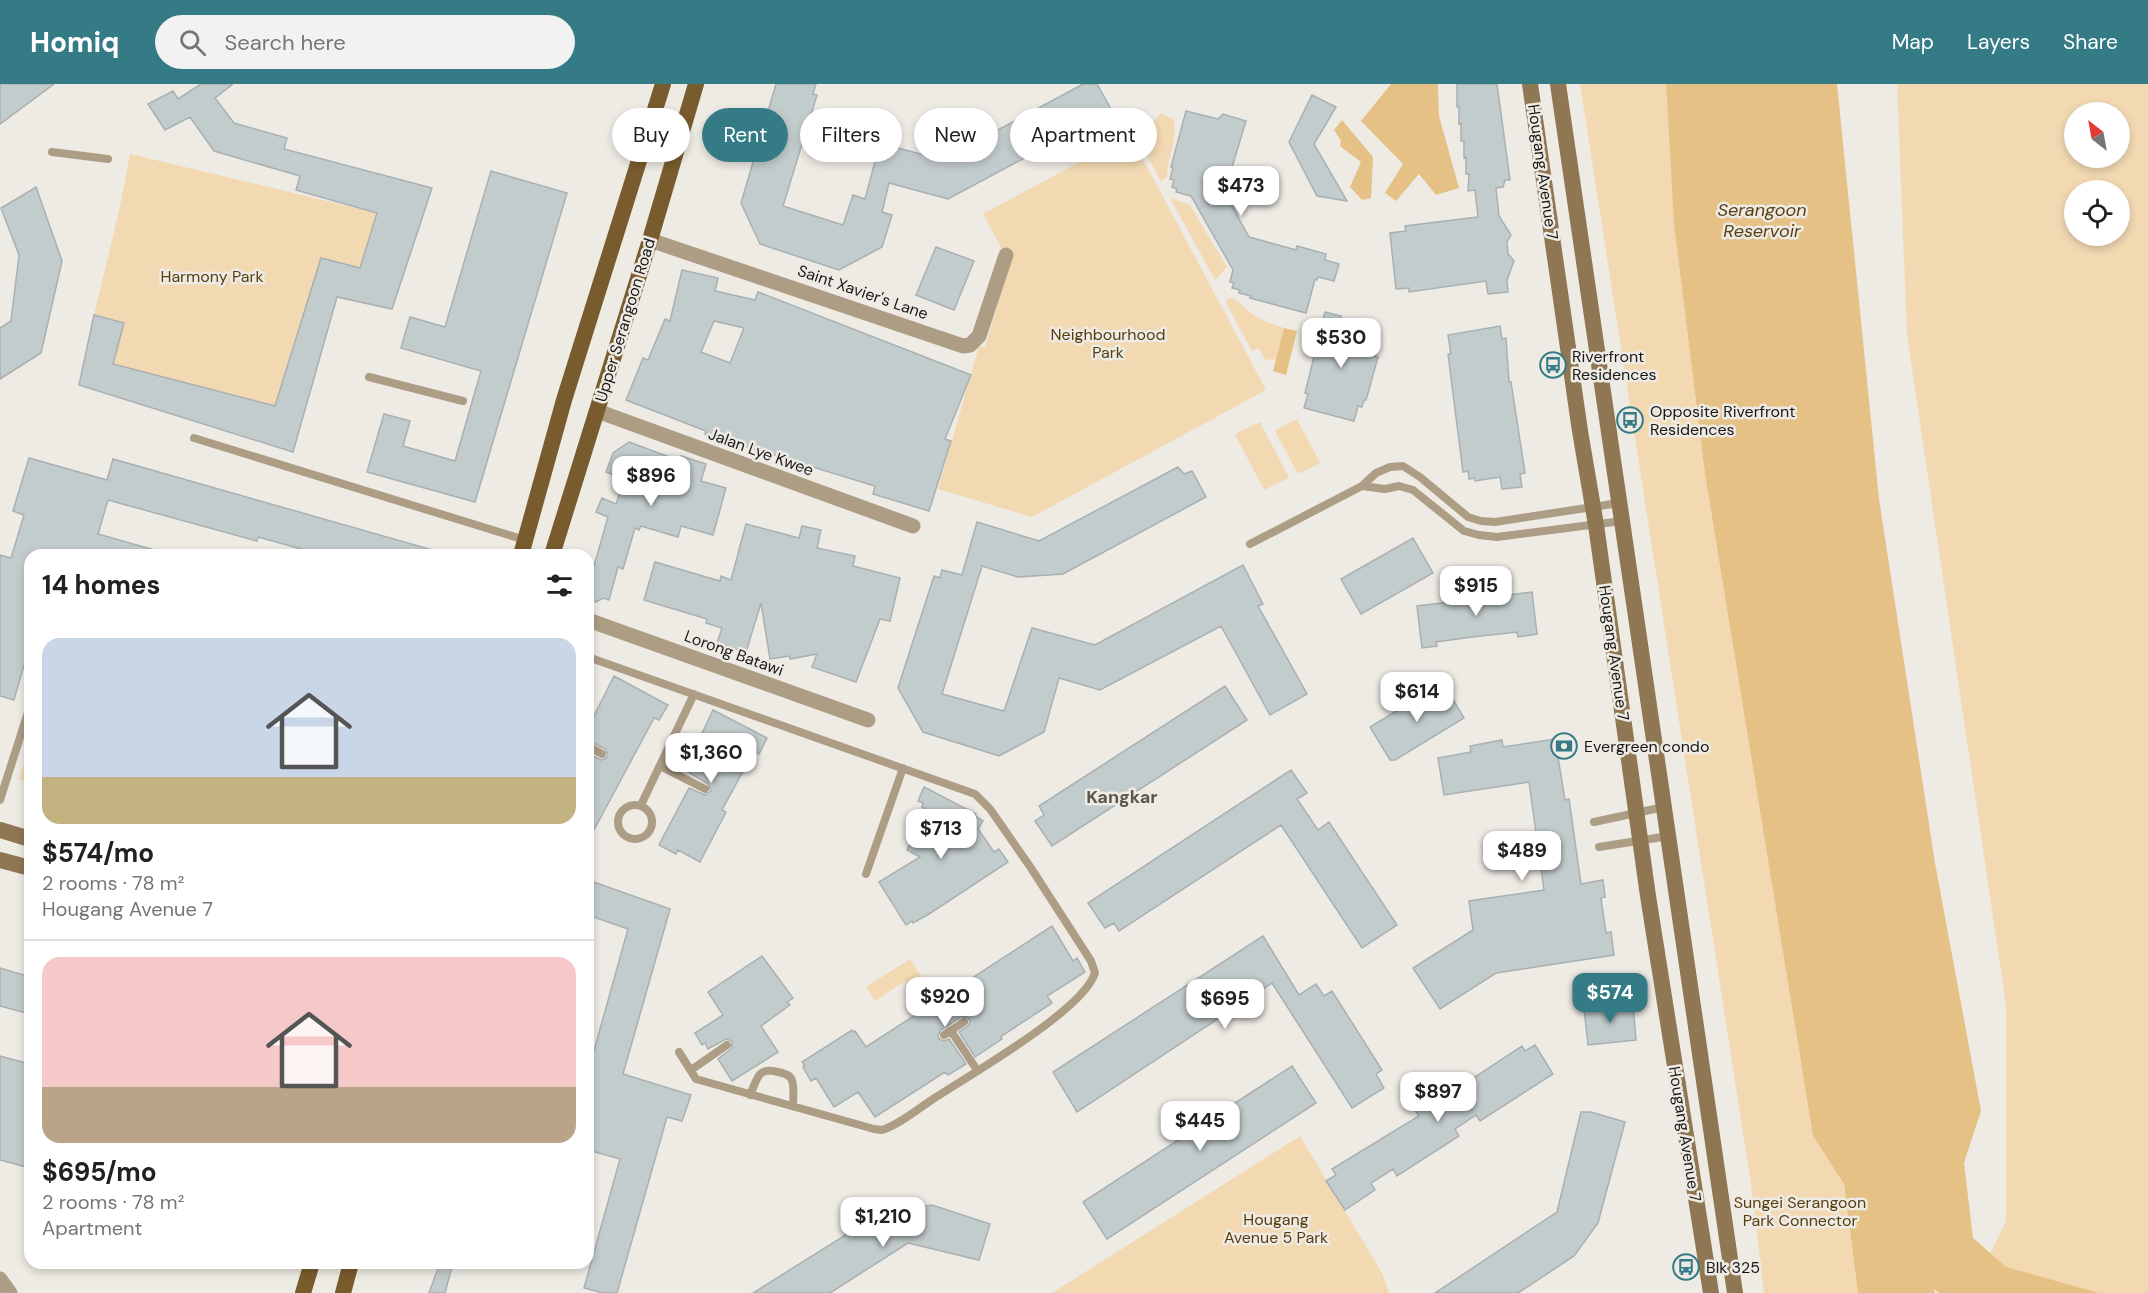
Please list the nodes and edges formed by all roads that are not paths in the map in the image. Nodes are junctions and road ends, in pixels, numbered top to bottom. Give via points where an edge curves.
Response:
1 (663, 84) edge
2 (696, 84) edge
3 (1530, 84) edge
4 (1558, 84) edge
5 (52, 152) dead end
6 (108, 159) dead end
7 (650, 240) junction
8 (1006, 255) dead end
9 (369, 377) dead end
10 (463, 401) dead end
11 (597, 411) junction
12 (194, 438) dead end
13 (1362, 486) junction
14 (1620, 503) junction
15 (1593, 507) junction
16 (1623, 521) junction
17 (1596, 525) junction
18 (913, 526) dead end
19 (1250, 544) dead end
20 (523, 548) edge
21 (554, 549) edge
22 (594, 622) edge
23 (594, 659) edge
24 (694, 694) junction
25 (868, 720) dead end
26 (24, 725) edge
27 (594, 749) edge
28 (602, 754) dead end
29 (660, 766) junction
30 (903, 768) junction
31 (705, 789) dead end
32 (0, 800) edge
33 (641, 806) junction
34 (1664, 807) junction
35 (1637, 814) junction
36 (1593, 822) dead end
37 (0, 830) edge
38 (1669, 836) junction
39 (24, 837) edge
40 (1641, 841) junction
41 (1599, 847) dead end
42 (0, 860) edge
43 (24, 866) edge
44 (866, 874) dead end
45 (964, 1022) dead end
46 (728, 1045) dead end
47 (679, 1052) dead end
48 (691, 1070) junction
49 (978, 1070) junction
50 (750, 1095) junction
51 (792, 1106) junction
52 (310, 1269) edge
53 (349, 1269) edge
54 (0, 1279) edge
55 (10, 1293) edge
56 (303, 1293) edge
57 (343, 1293) edge
58 (1711, 1293) edge
59 (1735, 1293) edge

1 - 20 main road via 564,400
2 - 7 main road, Upper Serangoon Road
3 - 15 main road, Hougang Avenue 7
4 - 14 main road, Hougang Avenue 7
5 - 6 lane
7 - 8 street, Saint Xavier's Lane via 963,346 979,336
7 - 11 main road, Upper Serangoon Road
9 - 10 lane
11 - 18 street, Jalan Lye Kwee
11 - 21 main road, Upper Serangoon Road
12 - 20 lane
13 - 15 lane via 1390,466 1403,466 1468,517 1481,521
13 - 17 lane via 1413,490 1464,531 1479,535 1497,537
13 - 19 lane
14 - 15 lane
14 - 16 main road, Hougang Avenue 7
15 - 17 main road, Hougang Avenue 7
16 - 17 lane
16 - 34 main road, Hougang Avenue 7
17 - 35 main road, Hougang Avenue 7
22 - 25 street, Lorong Batawi
23 - 24 lane
24 - 29 lane
24 - 30 lane
26 - 32 lane
27 - 28 lane
29 - 31 lane
29 - 33 lane
30 - 44 lane
30 - 49 lane via 975,794 984,801 1031,868 1095,973 1092,982 1054,1018
33 - 33 lane via 625,808 619,817 621,832 631,839 643,838 653,824 650,813
34 - 35 lane
34 - 38 main road, Hougang Avenue 7
35 - 36 lane
35 - 40 main road, Hougang Avenue 7
37 - 39 main road
38 - 40 lane
38 - 59 main road, Hougang Avenue 7
40 - 41 lane
40 - 58 main road, Hougang Avenue 7
42 - 43 main road
45 - 49 lane via 947,1033
46 - 48 lane
47 - 48 lane
48 - 50 lane via 696,1079
49 - 51 lane via 882,1130
50 - 51 lane
50 - 51 lane via 763,1071 787,1074 793,1084
52 - 56 main road
53 - 57 main road
54 - 55 street

